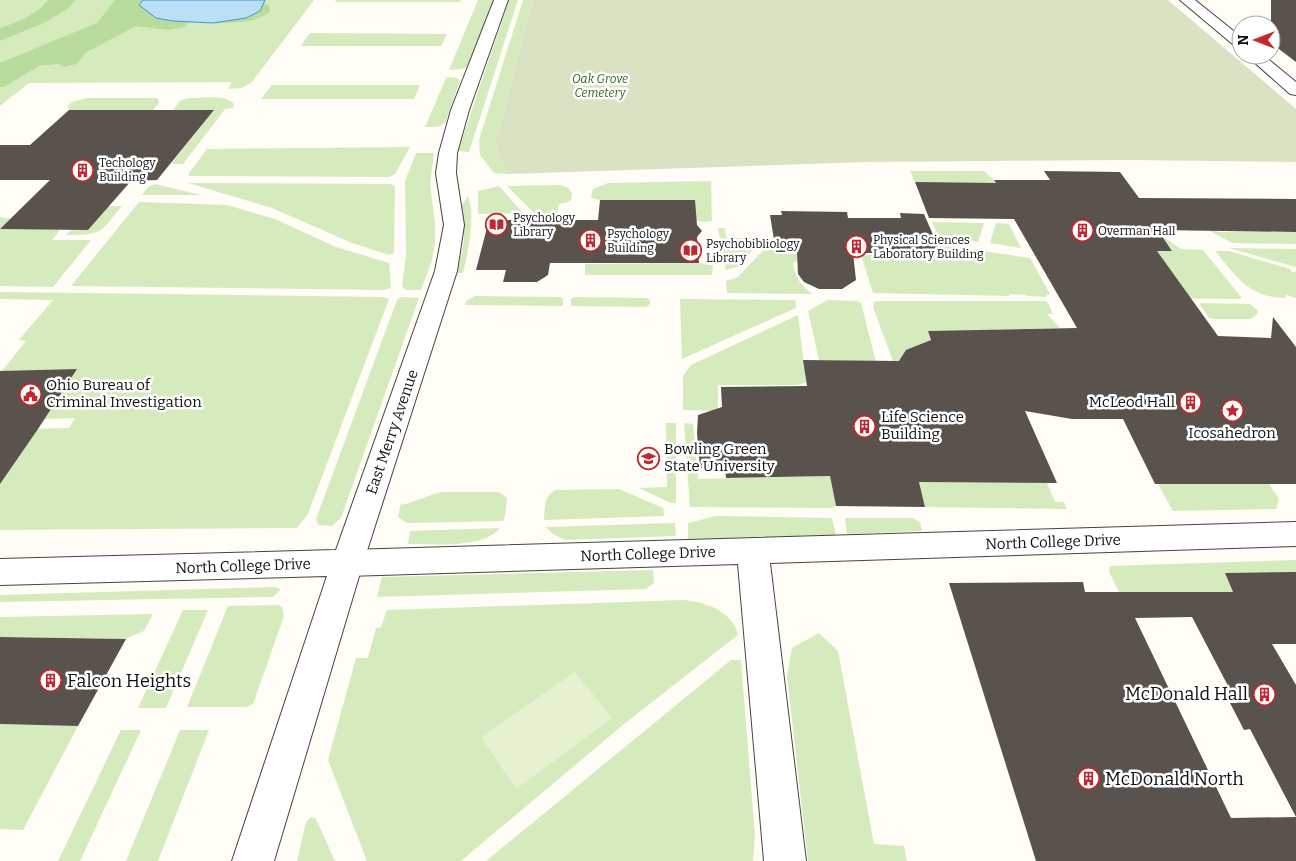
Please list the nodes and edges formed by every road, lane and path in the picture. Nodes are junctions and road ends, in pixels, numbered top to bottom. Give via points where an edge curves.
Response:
1 (501, 0) edge
2 (1187, 0) edge
3 (1231, 36) edge
4 (1266, 65) edge
5 (1296, 90) edge
6 (1296, 534) edge
7 (753, 551) junction
8 (347, 563) junction
9 (0, 572) edge
10 (252, 861) edge
11 (785, 861) edge

1 - 8 street, East Merry Avenue via 448,152 446,173 454,225 446,271
2 - 3 street
4 - 5 street
6 - 7 street, North College Drive
7 - 8 street, North College Drive
7 - 11 street
8 - 9 street, North College Drive
8 - 10 street, East Merry Avenue

